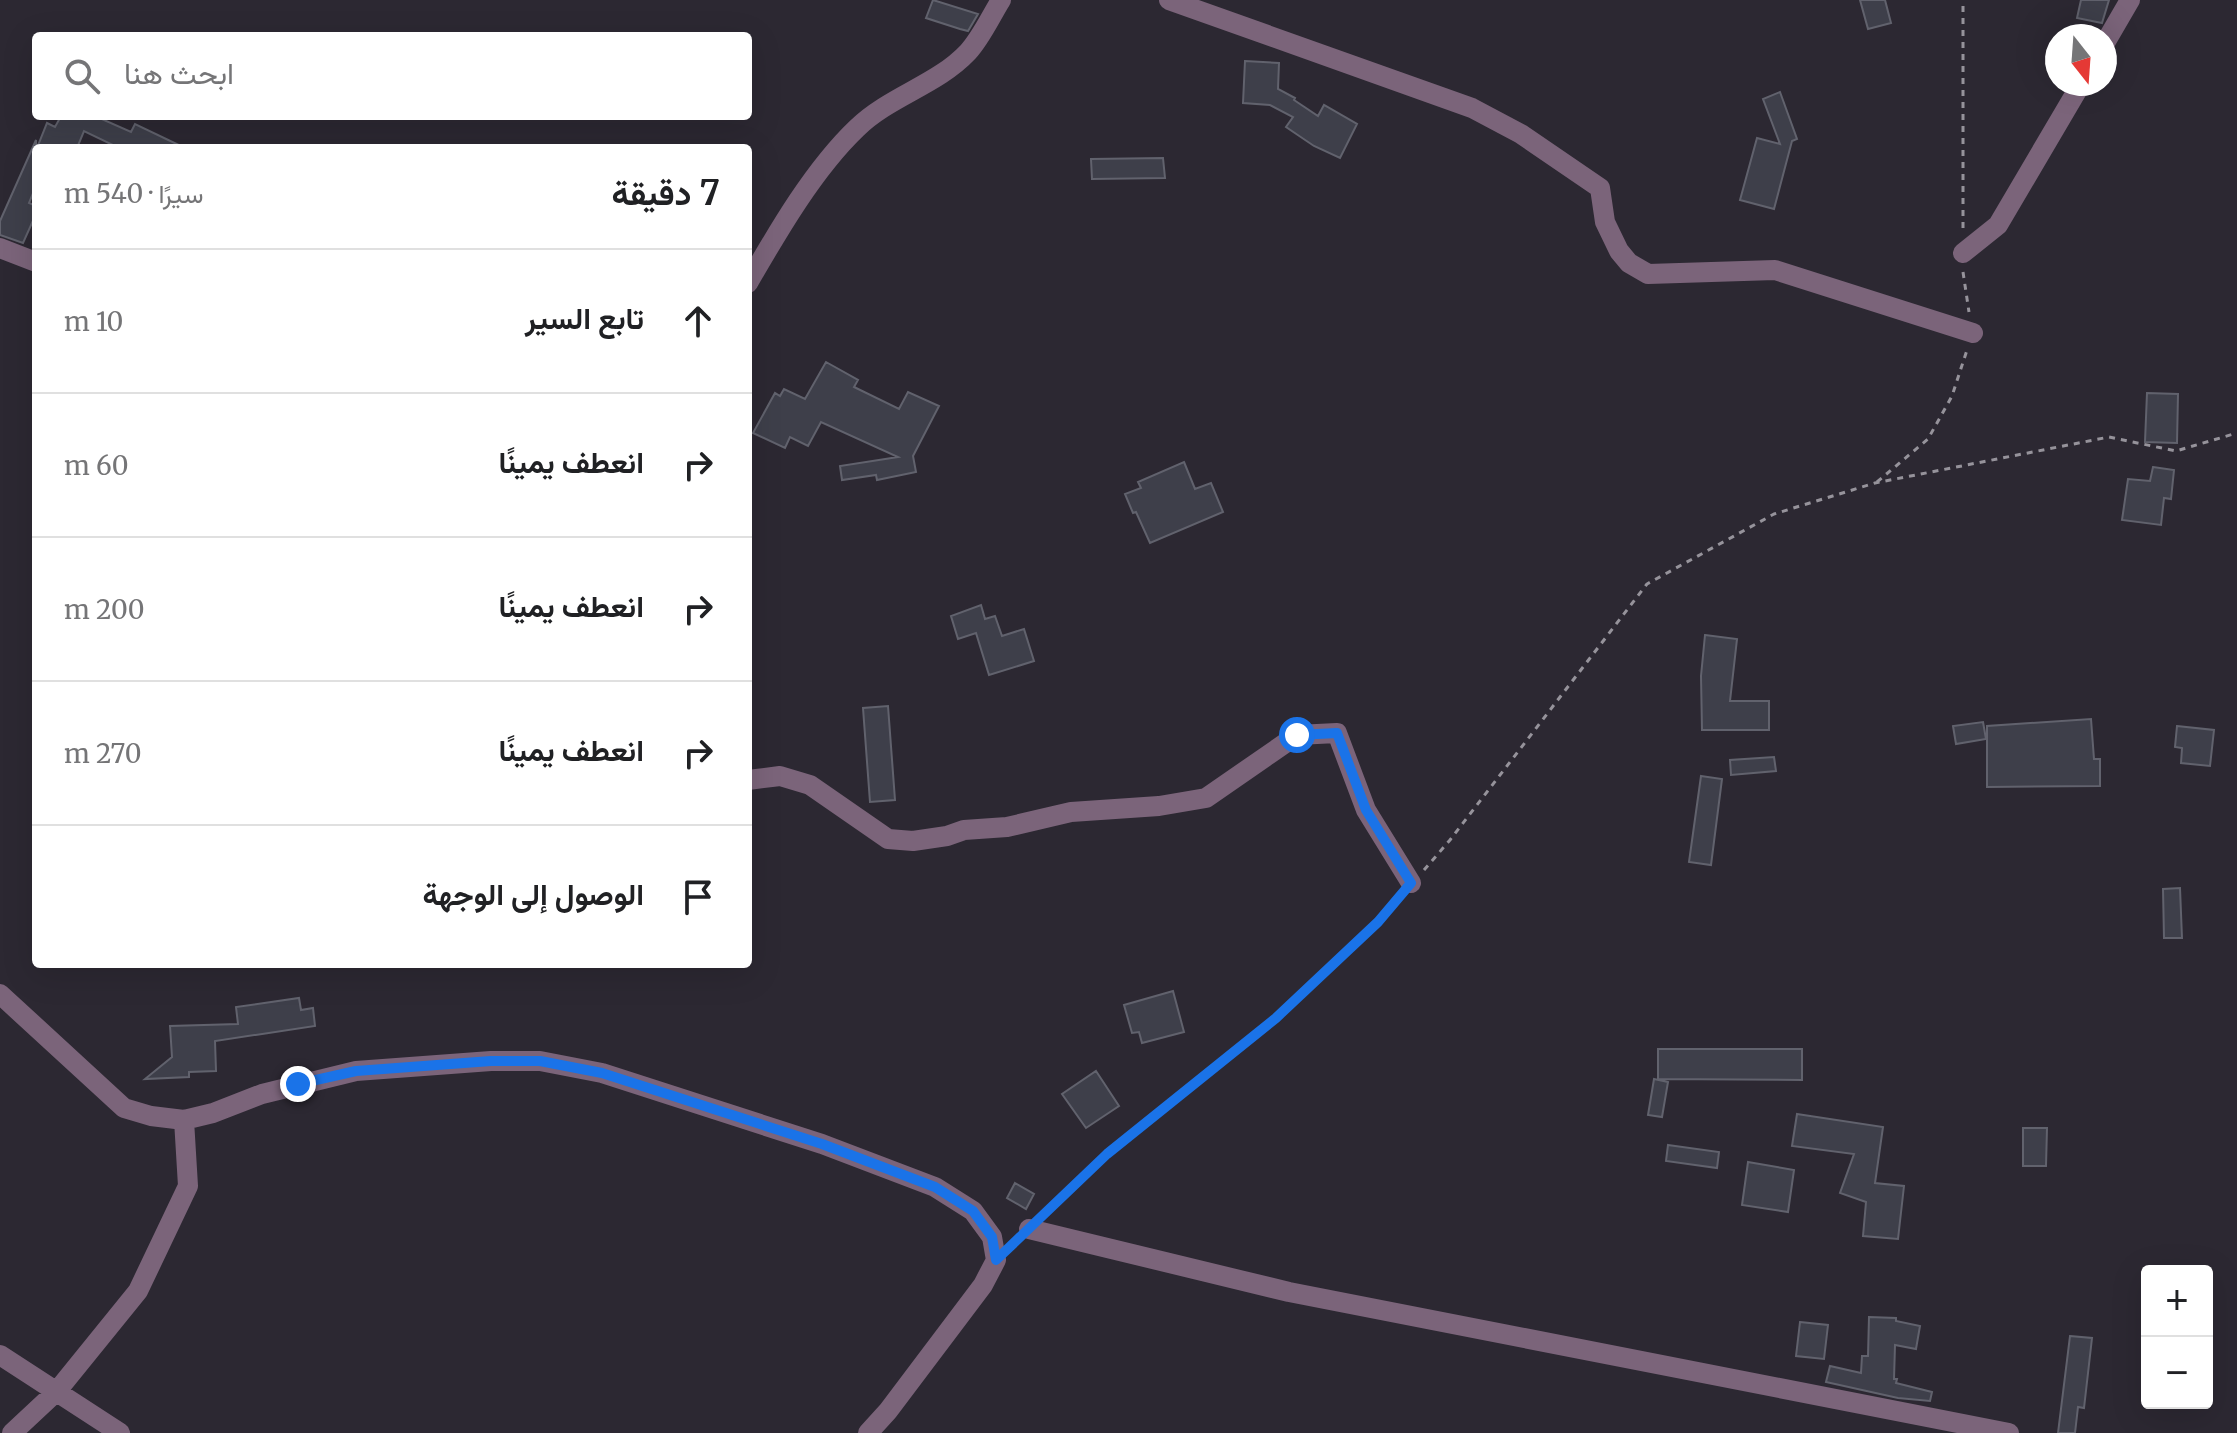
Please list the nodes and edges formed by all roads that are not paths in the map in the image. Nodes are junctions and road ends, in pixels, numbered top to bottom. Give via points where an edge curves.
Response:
1 (1001, 0) edge
2 (1169, 0) edge
3 (2130, 0) edge
4 (2116, 24) edge
5 (2074, 96) edge
6 (0, 248) edge
7 (1963, 253) dead end
8 (32, 260) edge
9 (752, 276) edge
10 (1973, 333) dead end
11 (752, 780) edge
12 (1411, 883) road end
13 (0, 994) edge
14 (184, 1120) junction
15 (1029, 1229) road end
16 (0, 1355) edge
17 (57, 1391) junction
18 (12, 1433) edge
19 (120, 1433) edge
20 (868, 1433) edge
21 (2009, 1433) edge

1 - 9 street via 969,51 935,79 857,127
2 - 10 street via 1472,108 1521,134 1600,188 1605,222 1619,251 1648,274 1775,270
3 - 4 street
5 - 7 street via 1998,225
6 - 8 street
11 - 12 street via 780,776 810,785 888,839 913,841 1071,812 1206,798 1297,735 1337,733 1366,810
13 - 14 street via 124,1108
14 - 17 street via 188,1186 138,1291
14 - 20 street via 356,1071 540,1061 602,1073 808,1139 935,1187 973,1211 992,1237 996,1260 983,1285
15 - 21 street via 1289,1292
16 - 17 street
17 - 18 street
17 - 19 street

